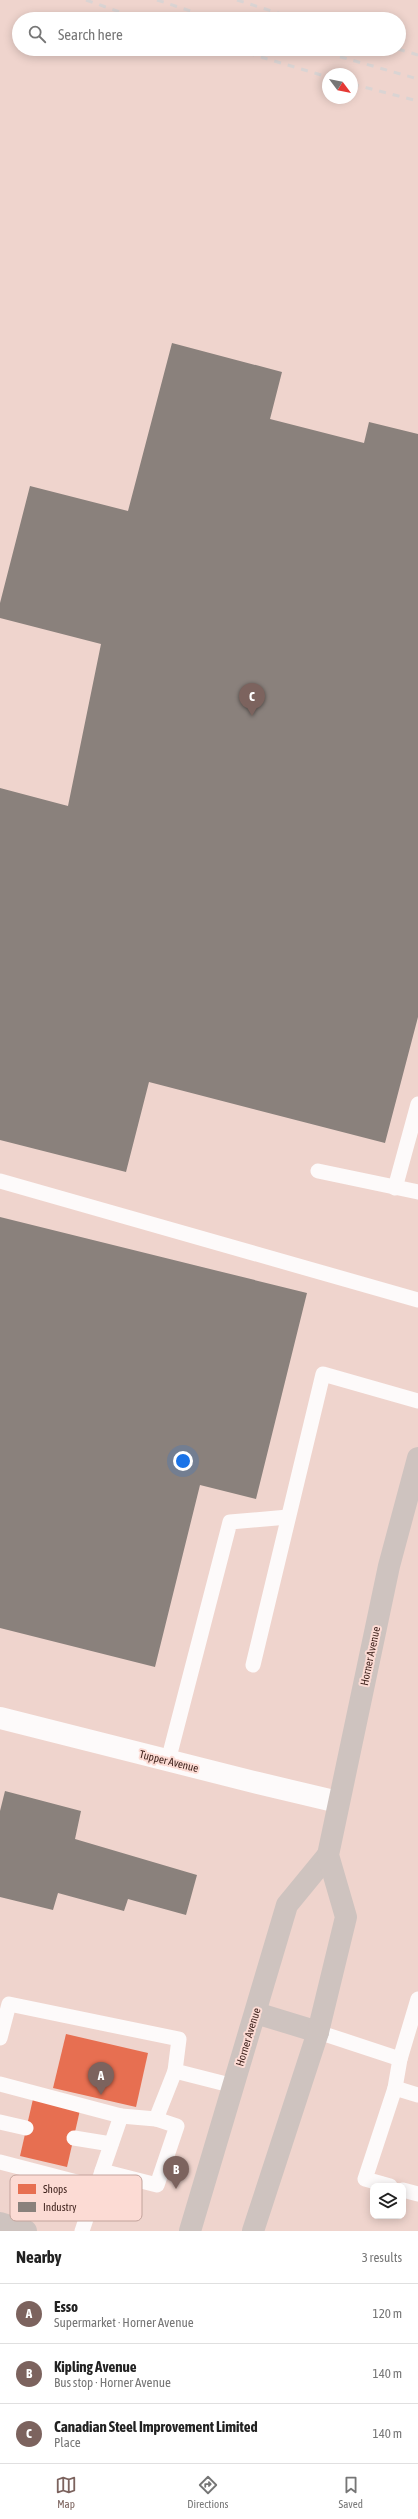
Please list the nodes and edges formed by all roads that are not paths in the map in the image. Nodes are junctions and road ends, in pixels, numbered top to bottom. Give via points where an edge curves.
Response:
1 (418, 1104) edge
2 (318, 1171) dead end
3 (0, 1181) edge
4 (395, 1188) junction
5 (418, 1192) edge
6 (418, 1300) edge
7 (418, 1400) edge
8 (418, 1458) edge
9 (288, 1517) junction
10 (253, 1665) dead end
11 (0, 1718) edge
12 (168, 1761) junction
13 (338, 1802) junction
14 (328, 1855) junction
15 (418, 1999) edge
16 (256, 2013) junction
17 (318, 2032) junction
18 (0, 2038) edge
19 (400, 2059) junction
20 (175, 2071) junction
21 (0, 2084) edge
22 (234, 2086) junction
23 (395, 2088) junction
24 (418, 2095) edge
25 (121, 2116) junction
26 (156, 2119) junction
27 (0, 2122) edge
28 (26, 2128) dead end
29 (74, 2138) dead end
30 (111, 2144) junction
31 (0, 2162) edge
32 (102, 2171) junction
33 (50, 2175) edge
34 (100, 2175) edge
35 (118, 2175) edge
36 (142, 2181) edge
37 (381, 2183) edge
38 (406, 2191) edge
39 (418, 2194) edge
40 (85, 2221) edge
41 (0, 2224) edge
42 (26, 2231) edge
43 (82, 2231) edge
44 (190, 2231) edge
45 (253, 2231) edge

1 - 4 lane
2 - 4 lane
3 - 6 lane
4 - 5 lane
7 - 9 lane via 323,1374
8 - 13 main road, Horner Avenue via 389,1566
9 - 10 lane
9 - 12 lane via 230,1522
11 - 12 street, Tupper Avenue
12 - 13 street, Tupper Avenue
13 - 14 main road, Horner Avenue
14 - 16 main road, Horner Avenue via 288,1905
14 - 17 main road, Horner Avenue via 346,1917
15 - 19 lane
16 - 17 main road
16 - 22 main road, Horner Avenue
17 - 19 lane
17 - 45 main road, Horner Avenue
18 - 20 lane via 9,2004 179,2039
19 - 23 lane
20 - 22 lane
20 - 26 lane
21 - 25 lane
22 - 44 main road, Horner Avenue
23 - 24 lane
23 - 37 lane via 365,2178
25 - 26 lane
25 - 30 lane
26 - 36 lane via 177,2126 157,2185
27 - 28 lane
29 - 30 lane
30 - 32 lane
31 - 33 lane
32 - 34 lane
32 - 35 lane
38 - 39 lane
40 - 43 lane
41 - 42 main road

